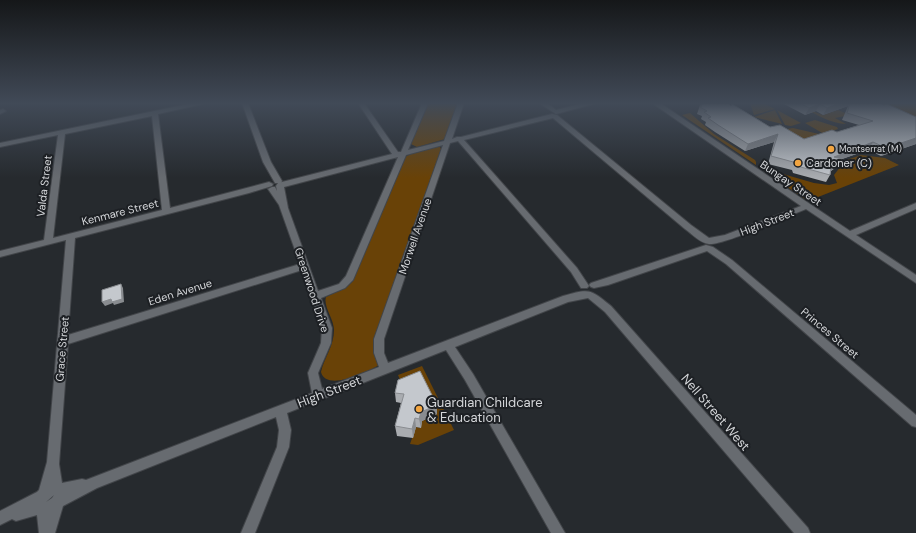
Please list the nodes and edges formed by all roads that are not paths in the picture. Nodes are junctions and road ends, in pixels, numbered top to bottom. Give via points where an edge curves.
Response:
1 (82, 128) edge
2 (157, 128) edge
3 (254, 128) edge
4 (380, 128) edge
5 (413, 128) edge
6 (452, 128) edge
7 (499, 128) edge
8 (571, 128) edge
9 (692, 128) edge
10 (62, 132) junction
11 (459, 138) junction
12 (448, 141) junction
13 (0, 145) edge
14 (400, 154) junction
15 (267, 162) junction
16 (280, 183) junction
17 (270, 186) junction
18 (807, 206) junction
19 (916, 206) edge
20 (284, 208) junction
21 (166, 211) junction
22 (849, 235) junction
23 (71, 236) junction
24 (48, 242) junction
25 (708, 244) junction
26 (0, 254) edge
27 (304, 266) junction
28 (916, 280) edge
29 (591, 290) junction
30 (316, 296) junction
31 (62, 341) junction
32 (451, 344) junction
33 (385, 369) junction
34 (318, 395) junction
35 (280, 410) junction
36 (916, 422) edge
37 (53, 462) junction
38 (58, 496) junction
39 (42, 502) junction
40 (1, 518) edge
41 (47, 533) edge
42 (248, 533) edge
43 (558, 533) edge
44 (803, 533) edge

1 - 10 street
2 - 21 street
3 - 15 street, Greenwood Drive
4 - 14 street
5 - 14 street
6 - 12 street, Morwell Avenue
7 - 11 street
8 - 25 street, Princes Street
9 - 18 street, Bungay Street
10 - 13 street
10 - 24 street, Valda Street
11 - 12 street
11 - 29 street, Nell Street West
12 - 14 street
12 - 33 street, Morwell Avenue via 379,339 378,349
14 - 16 street
14 - 30 street via 350,278 342,286
15 - 16 street, Greenwood Drive
15 - 17 street, Greenwood Drive
16 - 17 street, Kenmare Street
16 - 20 street, Greenwood Drive
17 - 20 street, Greenwood Drive
17 - 21 street, Kenmare Street
18 - 22 street, Bungay Street
18 - 25 street, High Street
19 - 22 street
20 - 27 street, Greenwood Drive
21 - 23 street, Kenmare Street
22 - 28 street, Bungay Street
23 - 24 street, Kenmare Street
23 - 31 street, Grace Street
24 - 26 street, Kenmare Street
25 - 29 street, High Street
25 - 36 street, Princes Street
27 - 30 street, Greenwood Drive
27 - 31 street, Eden Avenue
29 - 32 street, High Street
29 - 44 street, Nell Street West
30 - 34 street, Greenwood Drive via 328,332 313,373
31 - 37 street, Grace Street
32 - 33 street, High Street
32 - 43 street
33 - 34 street, High Street
34 - 35 street, High Street
35 - 38 street, High Street
35 - 42 street via 285,430 283,447
37 - 38 street, Grace Street
37 - 39 street, Grace Street
38 - 39 street, High Street via 50,508
38 - 41 street, Grace Street
39 - 40 street
39 - 41 street, Grace Street

